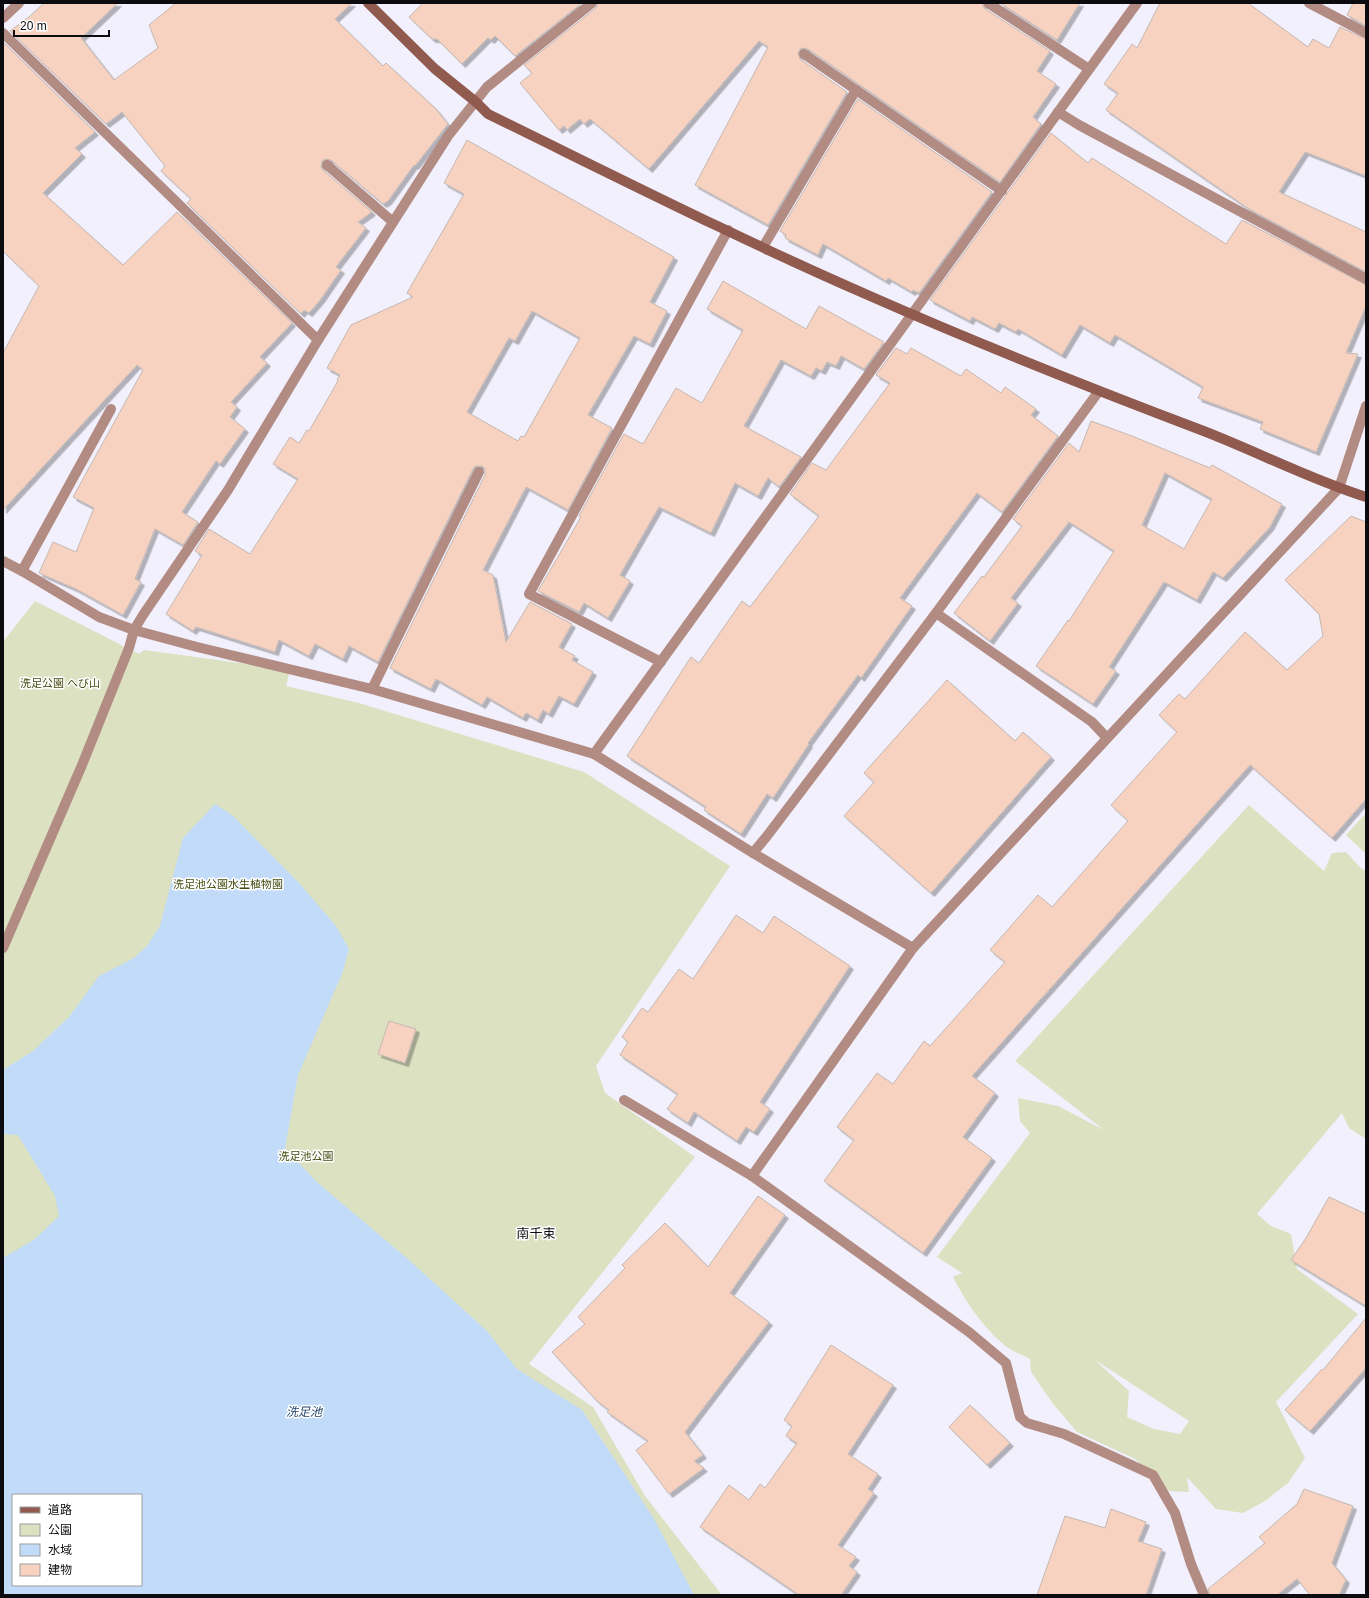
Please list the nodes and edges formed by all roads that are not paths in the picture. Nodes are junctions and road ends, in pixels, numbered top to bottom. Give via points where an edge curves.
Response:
1 (19, 3) edge
2 (368, 3) edge
3 (592, 3) edge
4 (988, 3) edge
5 (1137, 3) edge
6 (1309, 3) edge
7 (3, 18) edge
8 (3, 33) edge
9 (1366, 33) edge
10 (804, 54) dead end
11 (1089, 69) junction
12 (856, 90) junction
13 (476, 102) junction
14 (1058, 112) junction
15 (327, 164) dead end
16 (1002, 191) junction
17 (393, 222) junction
18 (728, 230) junction
19 (763, 247) junction
20 (1366, 279) edge
21 (912, 314) junction
22 (318, 340) junction
23 (1099, 391) junction
24 (1366, 406) edge
25 (111, 409) dead end
26 (479, 472) dead end
27 (1339, 488) junction
28 (1366, 497) edge
29 (3, 561) edge
30 (22, 571) junction
31 (936, 614) junction
32 (134, 630) junction
33 (661, 662) junction
34 (372, 690) junction
35 (1107, 738) junction
36 (594, 754) junction
37 (753, 853) junction
38 (3, 948) edge
39 (913, 948) junction
40 (624, 1100) dead end
41 (752, 1176) junction
42 (1204, 1595) edge

1 - 7 street
2 - 13 street via 436,69
3 - 13 street via 487,87
4 - 11 street
5 - 11 street
6 - 9 street
8 - 22 street
10 - 12 street
11 - 14 street
12 - 16 street
12 - 19 street
13 - 17 street via 448,136
13 - 18 street via 488,114
14 - 16 street
14 - 20 street
15 - 17 street
16 - 21 street
17 - 22 street
18 - 19 street
18 - 33 street via 529,594
19 - 21 street
21 - 23 street
21 - 33 street
22 - 32 street via 228,490
23 - 27 street via 1226,439
23 - 31 street
24 - 27 street
25 - 30 street
26 - 34 street
27 - 28 street
27 - 35 street
29 - 30 street
30 - 32 street via 99,617
31 - 35 street via 1092,722
31 - 37 street
32 - 34 street
32 - 38 street via 82,766
33 - 36 street
34 - 36 street
35 - 39 street
36 - 37 street
37 - 39 street
39 - 41 street
40 - 41 street
41 - 42 street via 969,1332 1006,1363 1020,1417 1027,1423 1064,1434 1153,1475 1175,1513

